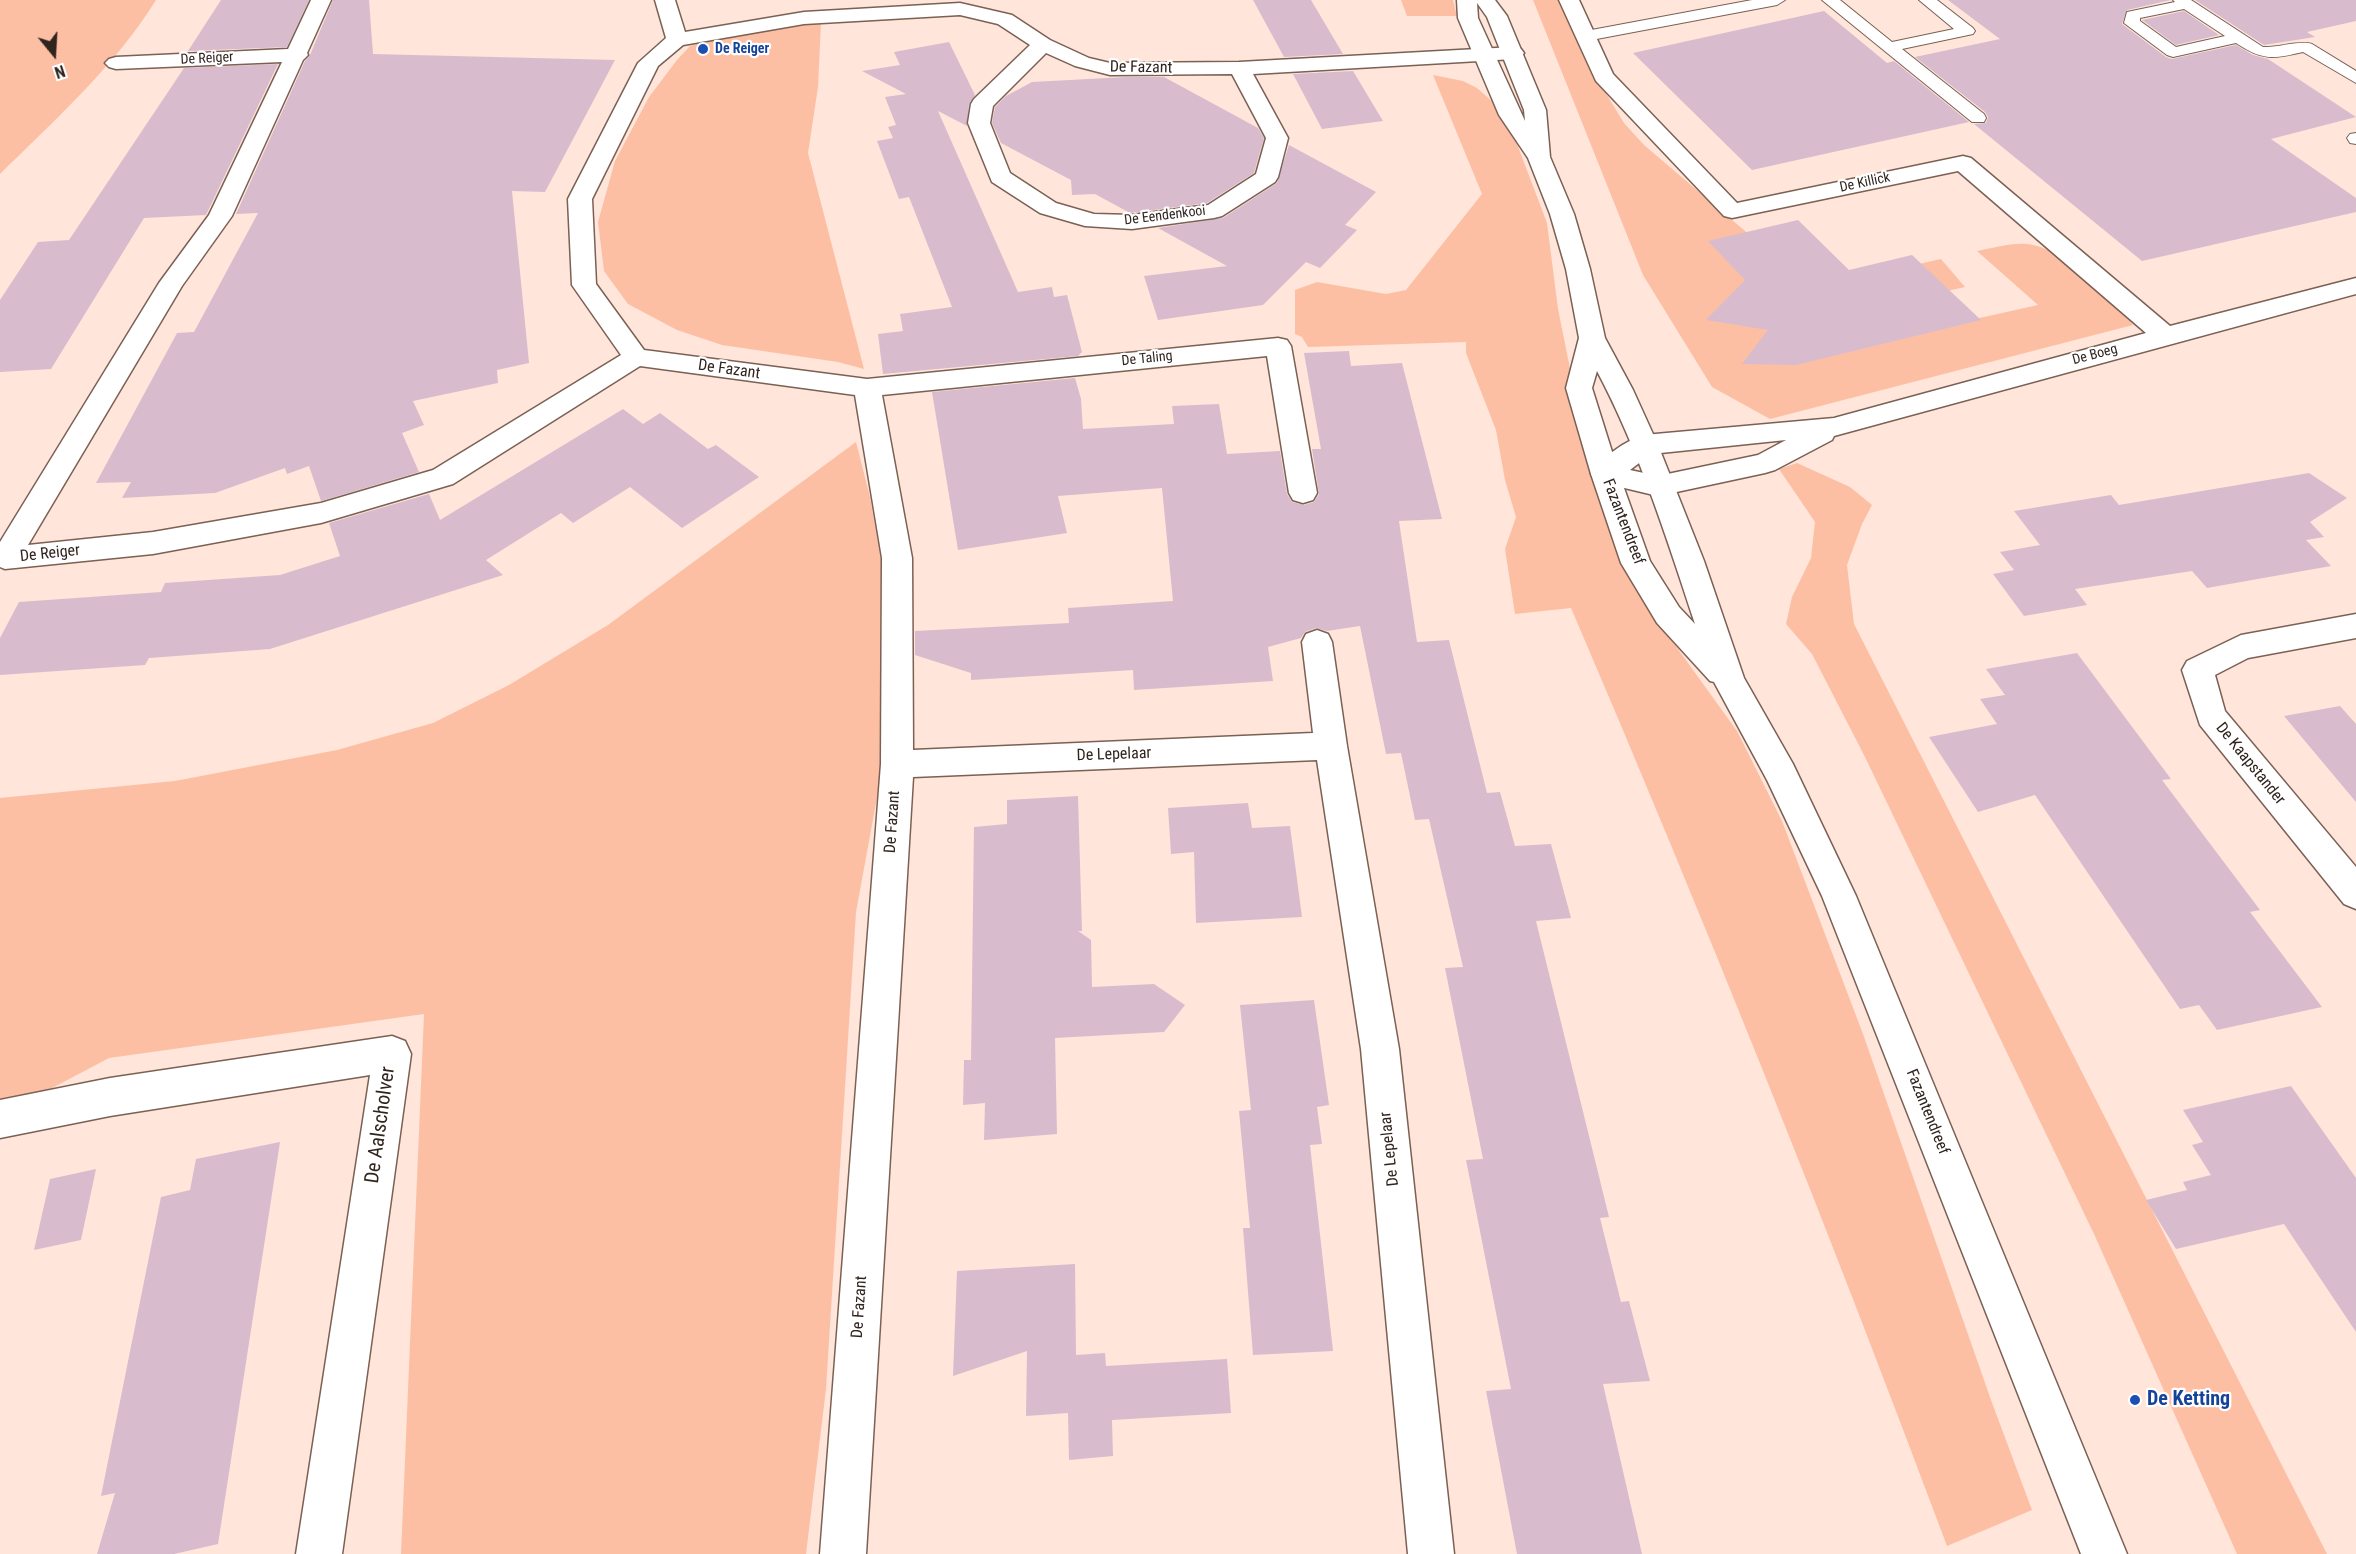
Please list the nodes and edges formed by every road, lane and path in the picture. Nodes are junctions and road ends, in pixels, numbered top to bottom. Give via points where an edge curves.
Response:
1 (321, 0) edge
2 (665, 0) edge
3 (1467, 0) edge
4 (1485, 0) edge
5 (1569, 0) edge
6 (1777, 0) edge
7 (1830, 0) edge
8 (1927, 0) edge
9 (2184, 2) edge
10 (1586, 36) junction
11 (2240, 38) junction
12 (677, 40) junction
13 (1043, 44) junction
14 (1890, 47) junction
15 (1514, 53) junction
16 (1482, 54) junction
17 (298, 55) junction
18 (116, 63) dead end
19 (1239, 68) junction
20 (2356, 78) edge
21 (1977, 118) dead end
22 (1539, 158) junction
23 (2356, 286) edge
24 (2165, 335) junction
25 (1592, 338) junction
26 (636, 357) junction
27 (867, 388) junction
28 (1834, 427) junction
29 (1644, 446) junction
30 (1605, 474) junction
31 (1658, 486) junction
32 (1303, 493) dead end
33 (2356, 626) edge
34 (1317, 642) dead end
35 (1729, 680) junction
36 (1331, 746) junction
37 (897, 764) junction
38 (2356, 893) edge
39 (0, 1119) edge
40 (319, 1554) edge
41 (843, 1554) edge
42 (1431, 1554) edge
43 (2104, 1554) edge

1 - 17 street, De Reiger
2 - 12 street
3 - 16 street, Fazantendreef via 1467,18
4 - 15 street, Fazantendreef
5 - 10 street, De Killick
6 - 10 lane
7 - 14 lane
8 - 14 lane via 1967,31
9 - 11 lane
9 - 11 lane via 2133,15 2132,23 2173,52
10 - 24 street, De Killick via 1604,76 1732,211 1963,163
11 - 20 lane via 2259,51 2277,53 2306,47
12 - 13 street, De Fazant via 804,18 960,9 1012,13
12 - 26 street, De Fazant via 649,63 580,199 584,285
13 - 19 street, De Fazant via 1082,62 1110,69
13 - 19 street, De Eendenkooi via 982,104 979,123 1000,177 1048,207 1093,221 1132,222 1214,211 1267,177 1277,138
14 - 21 lane
15 - 16 street, De Fazant
15 - 22 street, Fazantendreef via 1535,110
16 - 19 street, De Fazant
16 - 22 street, Fazantendreef via 1510,115
17 - 18 street, De Reiger
17 - 26 street, De Reiger via 220,216 171,283 5,558 153,543 310,516 443,477
22 - 25 street, Fazantendreef via 1562,214
23 - 24 street, De Boeg
24 - 28 street, De Boeg
25 - 29 street, Fazantendreef
25 - 30 street, Fazantendreef via 1579,388
26 - 27 street, De Fazant
27 - 32 street, De Taling via 1278,346
27 - 37 street, De Fazant via 897,558
28 - 29 street, De Boeg
28 - 31 street, De Boeg via 1765,463
29 - 30 street, De Boeg
29 - 31 street, Fazantendreef
30 - 31 street, De Boeg
30 - 35 street, Fazantendreef via 1636,563 1668,615
31 - 35 street, Fazantendreef via 1689,561
33 - 38 street, De Kaapstander via 2241,647 2198,670 2211,716
34 - 36 street, De Lepelaar
35 - 43 street, Fazantendreef via 1781,774 1839,896
36 - 37 street, De Lepelaar
36 - 42 street, De Lepelaar via 1380,1049
37 - 41 street, De Fazant
39 - 40 street, De Aalscholver via 110,1097 392,1054

